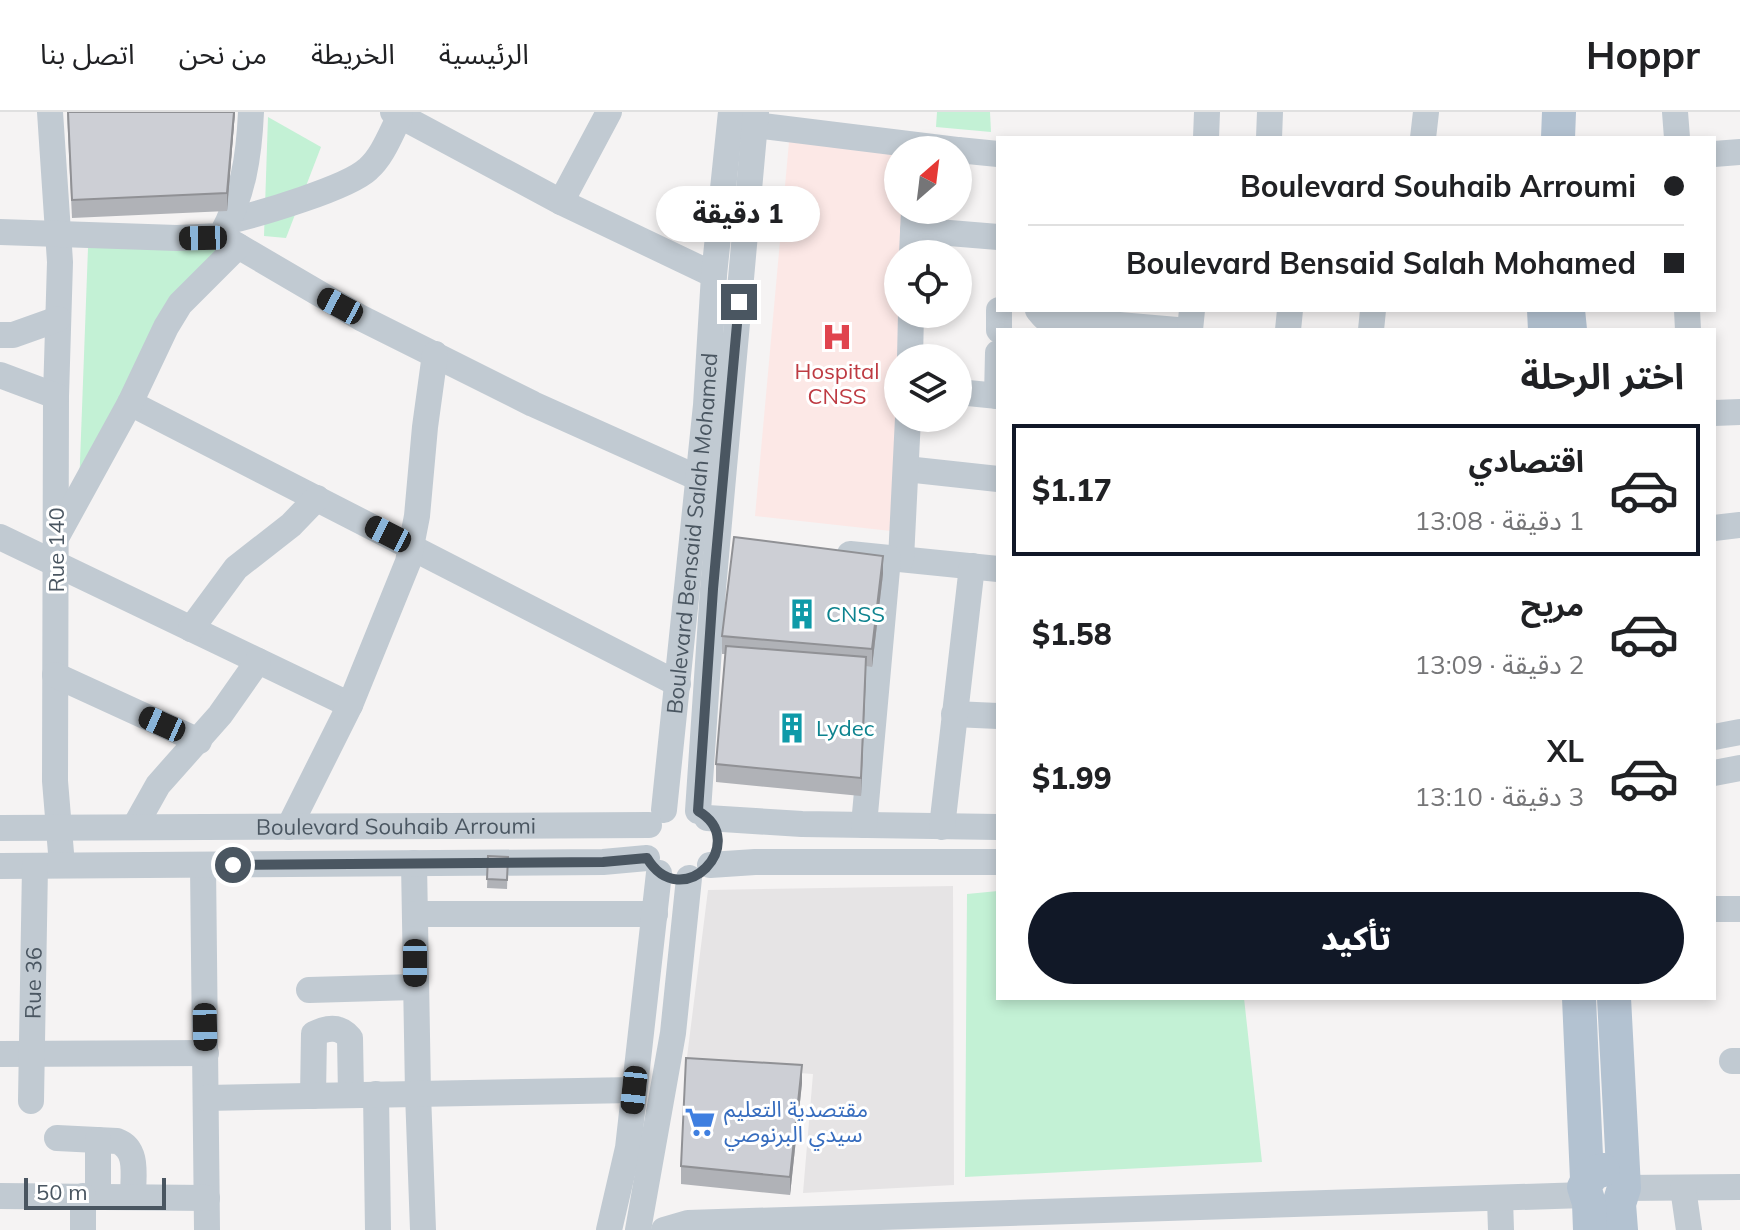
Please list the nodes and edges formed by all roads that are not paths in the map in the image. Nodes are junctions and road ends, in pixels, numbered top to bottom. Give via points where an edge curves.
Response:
1 (50, 112) edge
2 (251, 112) edge
3 (609, 112) edge
4 (731, 112) edge
5 (1207, 112) edge
6 (1270, 112) edge
7 (1426, 112) edge
8 (1535, 112) edge
9 (1559, 112) edge
10 (1675, 112) edge
11 (397, 114) edge
12 (755, 118) edge
13 (1206, 136) edge
14 (1269, 136) edge
15 (1423, 136) edge
16 (1535, 136) edge
17 (1558, 136) edge
18 (1677, 136) edge
19 (884, 142) edge
20 (972, 151) edge
21 (1740, 152) edge
22 (996, 154) edge
23 (1716, 154) edge
24 (561, 202) junction
25 (913, 231) edge
26 (0, 232) edge
27 (230, 234) junction
28 (59, 235) junction
29 (996, 237) edge
30 (714, 275) junction
31 (1040, 312) edge
32 (58, 319) junction
33 (1122, 322) edge
34 (1163, 328) edge
35 (0, 335) edge
36 (435, 354) junction
37 (0, 375) edge
38 (972, 393) edge
39 (56, 396) junction
40 (996, 396) edge
41 (130, 403) junction
42 (1740, 412) edge
43 (1716, 413) edge
44 (907, 432) edge
45 (906, 469) junction
46 (698, 478) junction
47 (996, 479) edge
48 (317, 498) junction
49 (1740, 525) edge
50 (1716, 528) edge
51 (56, 538) junction
52 (719, 538) junction
53 (750, 542) edge
54 (412, 546) junction
55 (4, 548) edge
56 (827, 551) edge
57 (895, 559) junction
58 (56, 565) junction
59 (985, 568) edge
60 (191, 629) junction
61 (258, 661) junction
62 (55, 675) junction
63 (678, 684) junction
64 (350, 705) junction
65 (954, 714) junction
66 (996, 716) edge
67 (1740, 732) edge
68 (1716, 737) edge
69 (199, 741) junction
70 (1740, 768) edge
71 (1716, 773) edge
72 (703, 814) junction
73 (656, 818) junction
74 (864, 825) junction
75 (135, 826) junction
76 (57, 827) junction
77 (289, 827) junction
78 (942, 827) junction
79 (996, 827) edge
80 (0, 828) edge
81 (996, 862) edge
82 (414, 863) junction
83 (62, 865) junction
84 (203, 865) junction
85 (0, 866) edge
86 (35, 866) junction
87 (653, 866) junction
88 (700, 872) junction
89 (1716, 909) edge
90 (1740, 909) edge
91 (415, 914) junction
92 (655, 914) junction
93 (415, 987) junction
94 (309, 990) dead end
95 (1579, 1000) edge
96 (1614, 1000) edge
97 (206, 1053) junction
98 (0, 1054) edge
99 (32, 1054) junction
100 (634, 1090) junction
101 (418, 1093) junction
102 (363, 1094) junction
103 (313, 1096) junction
104 (206, 1098) junction
105 (31, 1101) dead end
106 (57, 1138) dead end
107 (98, 1140) junction
108 (1740, 1187) edge
109 (1683, 1188) junction
110 (0, 1196) edge
111 (90, 1196) junction
112 (133, 1196) junction
113 (207, 1198) junction
114 (1500, 1199) junction
115 (1605, 1201) edge
116 (617, 1203) junction
117 (1197, 1218) edge
118 (640, 1219) edge
119 (1077, 1220) edge
120 (676, 1226) edge
121 (83, 1230) edge
122 (207, 1230) edge
123 (378, 1230) edge
124 (423, 1230) edge
125 (609, 1230) edge
126 (1501, 1230) edge
127 (1689, 1230) edge

1 - 28 street, Rue 140
2 - 27 street via 243,184
3 - 24 street
4 - 30 street, Boulevard Bensaid Salah Mohamed
5 - 13 street
6 - 14 street
7 - 15 street
8 - 16 main road
9 - 17 main road
10 - 18 street
11 - 24 street
11 - 27 street via 367,171
12 - 19 street
12 - 52 street, Boulevard Bensaid Salah Mohamed
20 - 22 street
21 - 23 street
24 - 30 street
25 - 29 street
26 - 28 street
27 - 28 street
27 - 36 street via 319,295
27 - 41 street via 166,327
28 - 32 street, Rue 140
30 - 46 street, Boulevard Bensaid Salah Mohamed
31 - 33 street via 1050,319
32 - 35 street
32 - 39 street, Rue 140
33 - 34 street
36 - 46 street
36 - 54 street
37 - 39 street
38 - 40 street
39 - 51 street, Rue 140
41 - 48 street
41 - 51 street
42 - 43 street
44 - 45 street
45 - 47 street
45 - 57 street
46 - 63 street, Boulevard Bensaid Salah Mohamed
48 - 54 street
48 - 60 street via 236,568
49 - 50 street
51 - 58 street, Rue 140
52 - 53 street
52 - 72 street, Boulevard Bensaid Salah Mohamed
54 - 63 street
54 - 64 street
55 - 58 street
56 - 57 street
57 - 59 street
57 - 74 street
58 - 60 street
58 - 62 street, Rue 140
59 - 65 street
60 - 61 street
61 - 64 street
61 - 69 street
62 - 69 street
62 - 76 street, Rue 140
63 - 73 street, Boulevard Bensaid Salah Mohamed
64 - 77 street
65 - 66 street
65 - 78 street
67 - 68 street
69 - 75 street via 158,785
70 - 71 street
72 - 73 street via 681,806
72 - 74 street
72 - 88 street via 712,824 717,849
73 - 77 street, Boulevard Souhaib Arroumi
73 - 87 street via 644,841
74 - 78 street
75 - 76 street, Boulevard Souhaib Arroumi
75 - 77 street, Boulevard Souhaib Arroumi
76 - 80 street, Boulevard Souhaib Arroumi
76 - 83 street, Rue 140
78 - 79 street
81 - 88 street via 755,862
82 - 84 street, Boulevard Souhaib Arroumi
82 - 87 street, Boulevard Souhaib Arroumi
82 - 91 street
83 - 84 street, Boulevard Souhaib Arroumi
83 - 86 street, Boulevard Souhaib Arroumi
84 - 97 street
85 - 86 street, Boulevard Souhaib Arroumi
86 - 99 street, Rue 36
87 - 88 street via 677,879
87 - 92 street
88 - 118 street
89 - 90 street
91 - 92 street
91 - 93 street
92 - 100 street
93 - 94 street
93 - 101 street
95 - 115 main road
96 - 115 main road
97 - 99 street
97 - 104 street
98 - 99 street
99 - 105 street, Rue 36
100 - 101 street
100 - 116 street
101 - 102 street
101 - 124 street
102 - 103 street
102 - 103 street via 350,1038 331,1028 314,1034
102 - 123 street
103 - 104 street
104 - 113 street
106 - 107 street
107 - 111 street
107 - 112 street via 126,1144 132,1153
108 - 109 street
109 - 115 street
109 - 127 street
110 - 111 street
111 - 112 street
111 - 121 street
112 - 113 street
113 - 122 street
114 - 115 street
114 - 117 street
114 - 126 street
116 - 118 street
116 - 125 street
117 - 119 street
118 - 120 street
119 - 120 street

